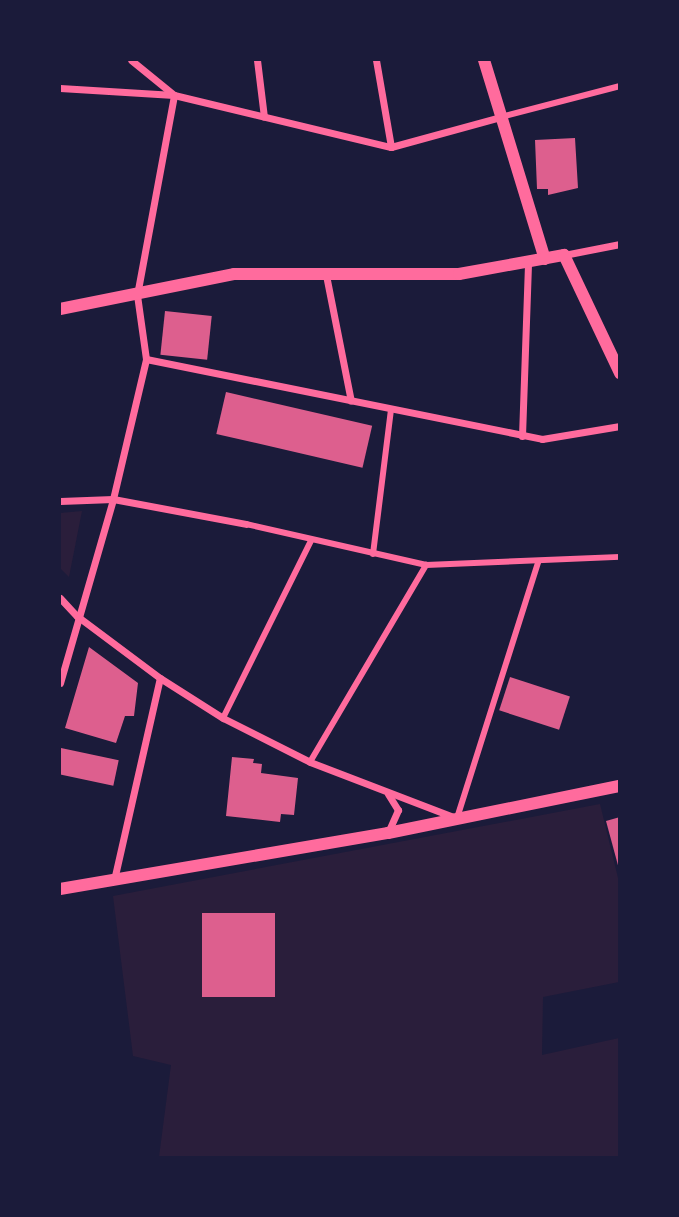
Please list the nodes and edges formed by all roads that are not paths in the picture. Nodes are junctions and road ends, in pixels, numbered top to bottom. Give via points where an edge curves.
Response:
1 (131, 60) edge
2 (257, 60) edge
3 (376, 60) edge
4 (484, 60) edge
5 (620, 86) edge
6 (60, 88) edge
7 (174, 95) junction
8 (264, 117) junction
9 (501, 117) junction
10 (391, 147) junction
11 (620, 244) edge
12 (564, 255) junction
13 (545, 259) junction
14 (528, 262) junction
15 (326, 275) junction
16 (137, 295) junction
17 (60, 309) edge
18 (146, 359) junction
19 (620, 373) edge
20 (351, 401) junction
21 (391, 410) junction
22 (620, 426) edge
23 (522, 436) junction
24 (113, 499) junction
25 (60, 501) edge
26 (246, 524) joint
27 (311, 541) junction
28 (373, 554) junction
29 (620, 557) edge
30 (538, 562) junction
31 (426, 565) junction
32 (60, 598) edge
33 (76, 616) junction
34 (160, 678) junction
35 (60, 683) edge
36 (223, 718) junction
37 (310, 762) junction
38 (620, 786) edge
39 (387, 793) junction
40 (457, 818) junction
41 (388, 832) junction
42 (114, 880) junction
43 (60, 889) edge

1 - 7 street
2 - 8 street
3 - 10 street
4 - 9 main road
5 - 9 street
6 - 7 street
7 - 8 street
7 - 16 street
8 - 10 street
9 - 10 street
9 - 13 main road
11 - 12 street
12 - 13 main road
12 - 19 main road
13 - 14 main road
14 - 15 main road via 459,274
14 - 23 street
15 - 16 main road via 233,274
15 - 20 street
16 - 17 main road
16 - 18 street
18 - 20 street
18 - 24 street
20 - 21 street
21 - 23 street
21 - 28 street
22 - 23 street via 557,439
24 - 25 street
24 - 26 street
24 - 33 street
26 - 27 street
27 - 28 street
27 - 36 street
28 - 31 street
29 - 30 street
30 - 31 street
30 - 40 street
31 - 37 street
32 - 33 street
33 - 34 street
33 - 35 street
34 - 36 street
34 - 42 street
36 - 37 street
37 - 39 street
38 - 40 main road
39 - 40 street
39 - 41 street via 398,810
40 - 41 main road
41 - 42 main road
42 - 43 main road

